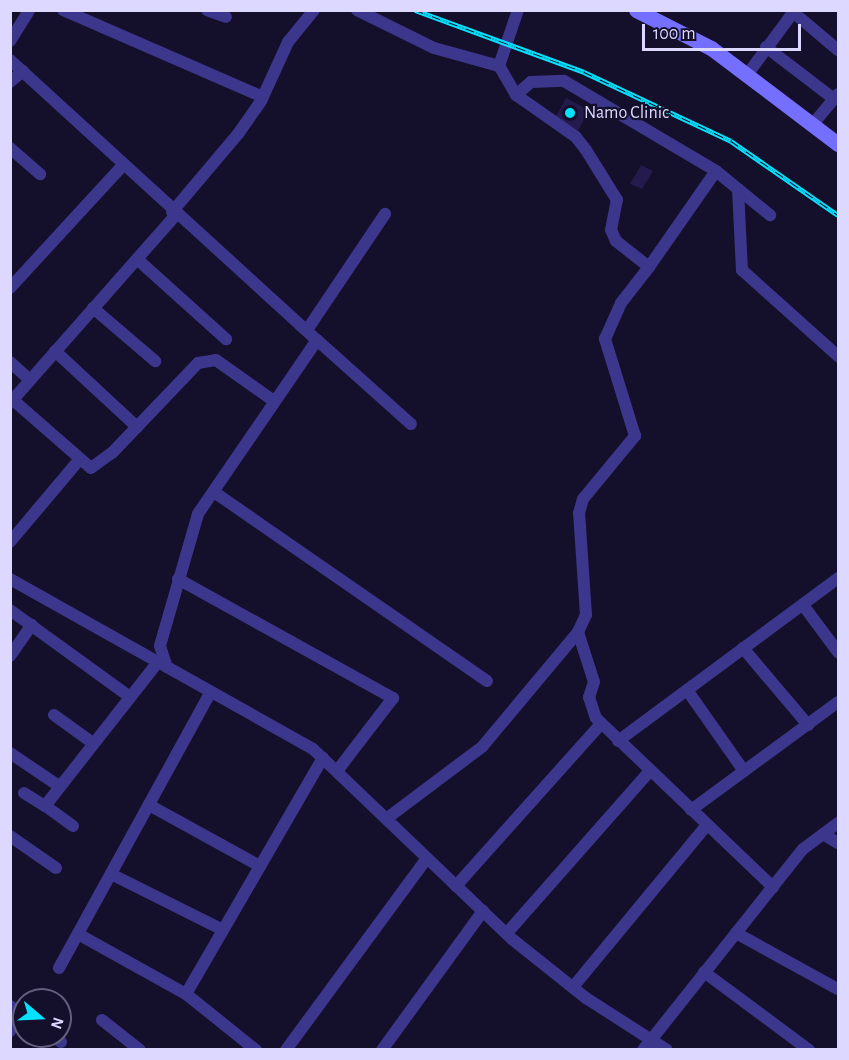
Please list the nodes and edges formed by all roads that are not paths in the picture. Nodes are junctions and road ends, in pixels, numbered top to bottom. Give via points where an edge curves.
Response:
1 (29, 10) edge
2 (63, 10) edge
3 (207, 10) edge
4 (314, 10) edge
5 (357, 10) edge
6 (518, 10) edge
7 (636, 10) edge
8 (794, 11) edge
9 (652, 14) edge
10 (226, 17) dead end
11 (10, 41) edge
12 (766, 47) junction
13 (838, 50) edge
14 (10, 60) edge
15 (499, 66) junction
16 (23, 71) junction
17 (747, 75) junction
18 (10, 82) edge
19 (516, 95) junction
20 (836, 96) edge
21 (263, 97) junction
22 (813, 124) junction
23 (838, 144) edge
24 (10, 148) edge
25 (123, 165) junction
26 (716, 171) junction
27 (40, 174) dead end
28 (738, 189) junction
29 (174, 214) junction
30 (385, 214) dead end
31 (770, 215) dead end
32 (137, 259) junction
33 (649, 267) junction
34 (10, 288) edge
35 (93, 308) junction
36 (307, 330) junction
37 (226, 339) dead end
38 (318, 340) junction
39 (55, 351) junction
40 (838, 356) edge
41 (155, 361) dead end
42 (10, 362) edge
43 (30, 380) junction
44 (12, 401) edge
45 (274, 401) junction
46 (411, 424) dead end
47 (137, 428) junction
48 (79, 460) junction
49 (214, 492) junction
50 (10, 542) edge
51 (838, 578) edge
52 (10, 579) edge
53 (178, 579) junction
54 (803, 605) junction
55 (10, 610) edge
56 (32, 625) junction
57 (578, 632) junction
58 (743, 648) junction
59 (838, 652) edge
60 (10, 656) edge
61 (163, 664) junction
62 (487, 681) dead end
63 (687, 690) junction
64 (211, 692) junction
65 (130, 698) junction
66 (837, 705) edge
67 (54, 715) dead end
68 (601, 724) junction
69 (807, 725) junction
70 (618, 741) junction
71 (93, 743) junction
72 (10, 753) edge
73 (323, 758) junction
74 (337, 771) junction
75 (650, 771) junction
76 (744, 771) junction
77 (60, 786) junction
78 (24, 793) dead end
79 (149, 805) junction
80 (45, 806) junction
81 (691, 810) junction
82 (386, 819) junction
83 (838, 823) edge
84 (707, 825) junction
85 (73, 826) dead end
86 (823, 834) junction
87 (10, 836) edge
88 (838, 843) edge
89 (427, 858) junction
90 (260, 866) junction
91 (56, 868) dead end
92 (111, 873) junction
93 (456, 886) junction
94 (772, 887) junction
95 (483, 911) junction
96 (223, 930) junction
97 (507, 933) junction
98 (736, 933) junction
99 (78, 934) junction
100 (59, 968) dead end
101 (704, 972) junction
102 (573, 987) junction
103 (838, 989) edge
104 (186, 994) junction
105 (102, 1020) dead end
106 (652, 1037) junction
107 (388, 1048) edge
108 (140, 1050) edge
109 (256, 1050) edge
110 (285, 1050) edge
111 (643, 1050) edge
112 (667, 1050) edge
113 (809, 1050) edge

1 - 11 street
2 - 21 street
3 - 10 street
4 - 21 street via 288,42
5 - 15 street via 434,48
6 - 15 street
7 - 9 street
8 - 12 street
8 - 13 street
9 - 17 street via 711,48
12 - 17 street
12 - 20 street
14 - 16 street
15 - 19 street
16 - 18 street
16 - 25 street
17 - 22 street
19 - 26 street via 531,82 564,81
19 - 33 street via 576,136 617,200 611,230 616,241
20 - 22 street
21 - 29 street
22 - 23 street
24 - 27 street
25 - 29 street
25 - 34 street
26 - 28 street
26 - 33 street
28 - 31 street
28 - 40 street via 742,270
29 - 32 street
29 - 36 street
30 - 36 street
32 - 35 street
32 - 37 street
33 - 57 street via 621,303 605,339 635,436 583,499 579,513 586,615
35 - 39 street
35 - 41 street
36 - 38 street
38 - 45 street
38 - 46 street
39 - 43 street
39 - 47 street
42 - 43 street
43 - 44 street
44 - 48 street
45 - 47 street via 216,360 198,363
45 - 49 street
47 - 48 street via 91,468
48 - 50 street
49 - 53 street via 198,514
49 - 62 street
51 - 54 street
52 - 61 street
53 - 61 street via 160,646
53 - 74 street via 393,698
54 - 58 street
54 - 59 street
55 - 56 street
56 - 60 street
56 - 65 street
57 - 68 street via 594,682 591,709
57 - 82 street via 482,747
58 - 63 street
58 - 69 street
61 - 64 street
61 - 65 street
63 - 70 street
63 - 76 street
64 - 73 street
64 - 79 street
65 - 71 street
66 - 69 street
67 - 71 street
68 - 70 street
68 - 93 street
69 - 76 street
70 - 75 street
71 - 77 street
72 - 77 street
73 - 74 street
73 - 90 street
74 - 82 street
75 - 81 street
75 - 97 street
76 - 81 street
77 - 80 street
78 - 80 street
79 - 90 street
79 - 92 street
80 - 85 street
81 - 84 street
82 - 89 street
83 - 86 street
84 - 94 street
84 - 102 street
86 - 88 street
86 - 94 street via 803,849
87 - 91 street
89 - 93 street
89 - 110 street
90 - 96 street
92 - 96 street
92 - 99 street
93 - 95 street
94 - 98 street
95 - 97 street
95 - 107 street
96 - 104 street
97 - 102 street
98 - 101 street
98 - 103 street
99 - 100 street
99 - 104 street
101 - 106 street
101 - 113 street
102 - 106 street
104 - 109 street
105 - 108 street
106 - 111 street
106 - 112 street

